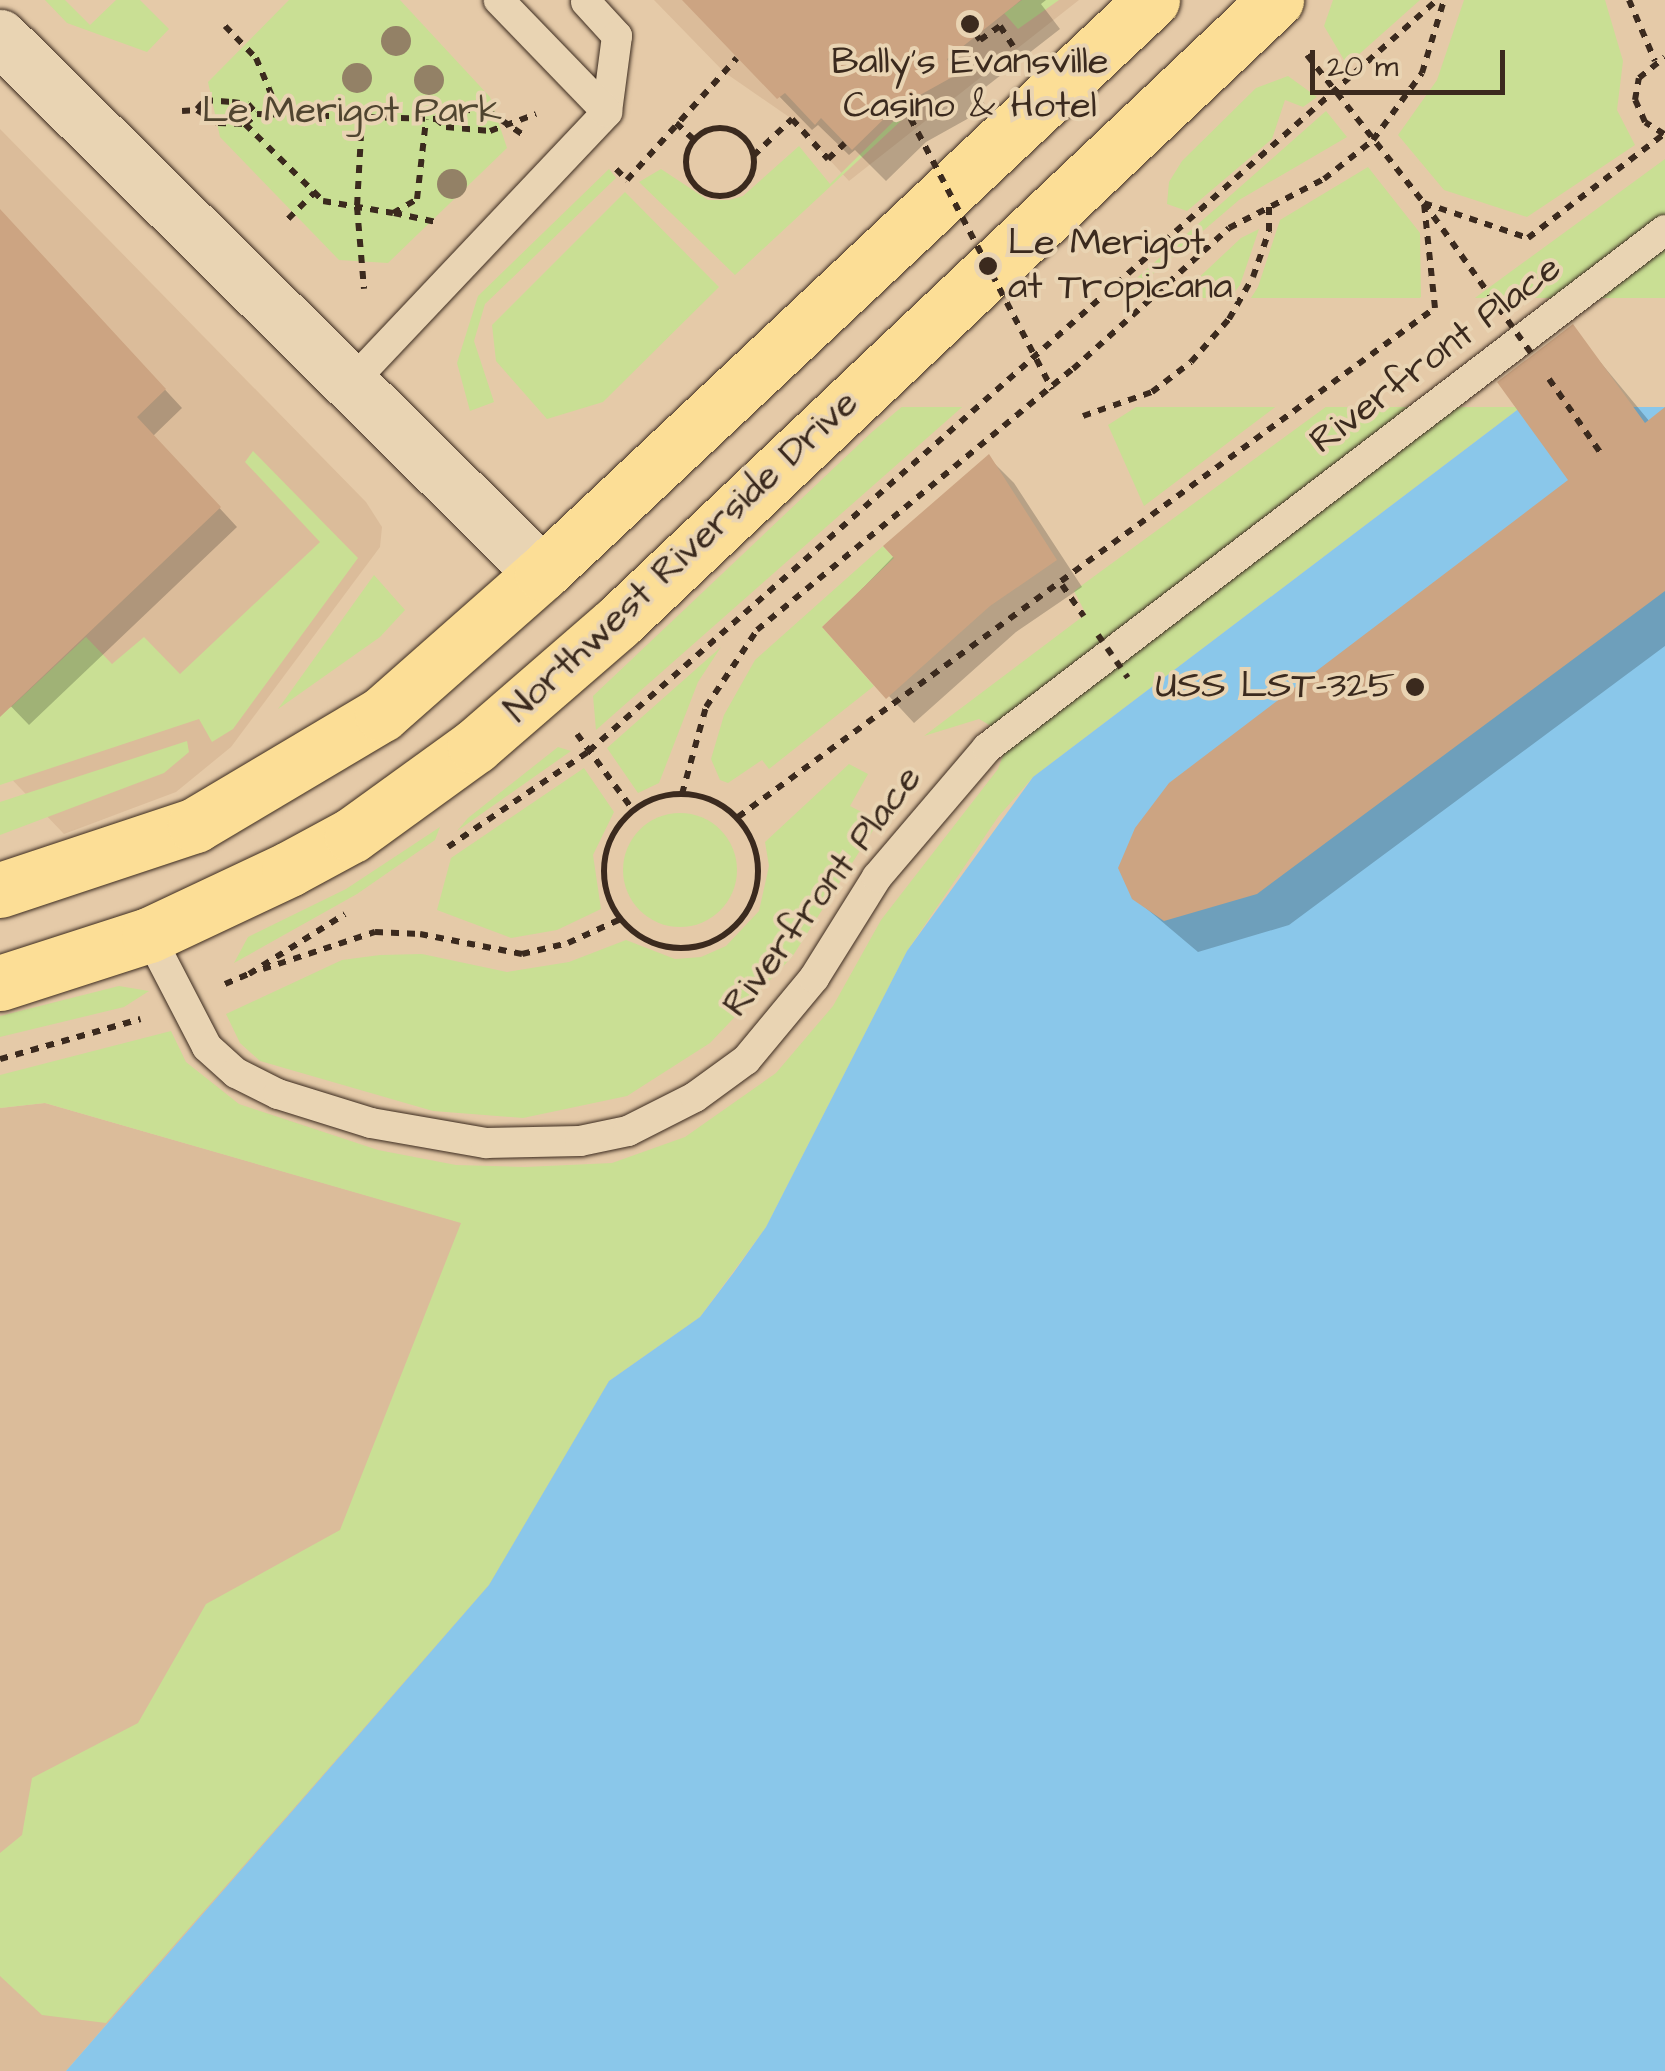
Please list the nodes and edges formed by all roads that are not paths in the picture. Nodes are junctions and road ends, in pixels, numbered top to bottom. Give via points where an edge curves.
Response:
1 (499, 0) edge
2 (1152, 0) edge
3 (586, 2) edge
4 (1272, 4) edge
5 (0, 37) edge
6 (607, 112) junction
7 (1665, 230) edge
8 (351, 383) junction
9 (542, 572) junction
10 (0, 890) edge
11 (149, 935) junction
12 (0, 983) edge

1 - 6 lane
2 - 9 highway
3 - 6 lane via 617,36
4 - 11 highway, Northwest Riverside Drive via 542,690 352,836
5 - 8 street
6 - 8 lane
7 - 11 lane, Riverfront Place via 987,748 876,877 814,978 746,1060 694,1098 628,1130 580,1141 429,1136 278,1094 236,1073 206,1047
8 - 9 street
9 - 10 highway via 382,714 318,756 195,825
11 - 12 highway, Northwest Riverside Drive

